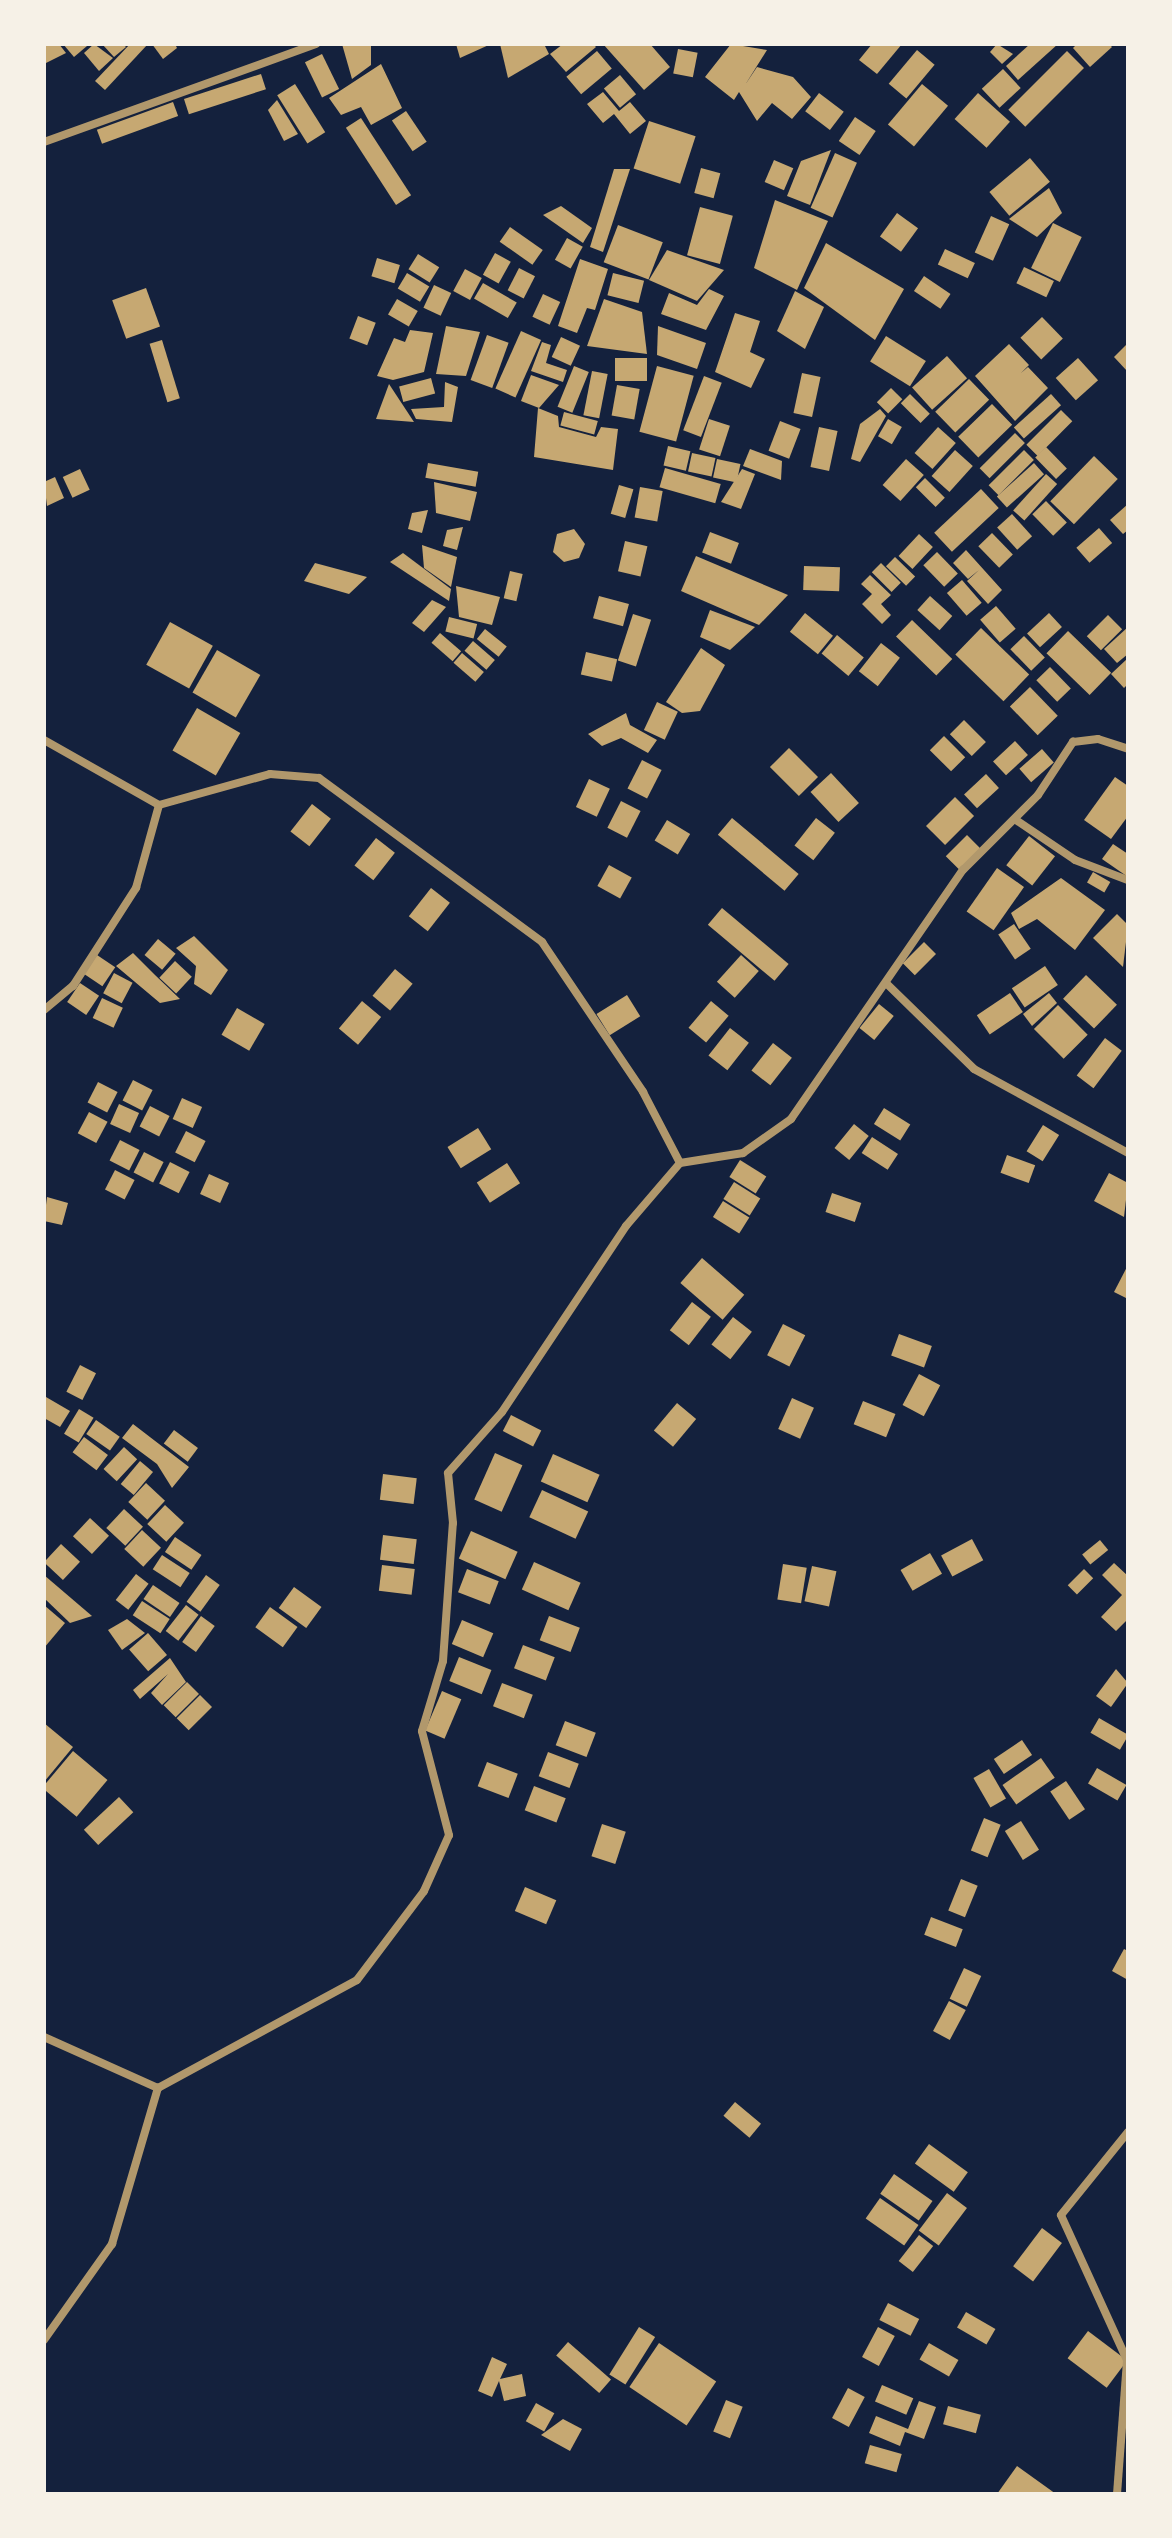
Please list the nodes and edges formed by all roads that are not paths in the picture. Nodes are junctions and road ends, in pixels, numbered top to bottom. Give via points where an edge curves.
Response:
1 (316, 44) edge
2 (44, 142) edge
3 (44, 740) edge
4 (1128, 749) edge
5 (159, 805) junction
6 (1016, 820) junction
7 (1128, 880) edge
8 (886, 983) junction
9 (44, 1010) edge
10 (1128, 1153) edge
11 (680, 1163) junction
12 (44, 2037) edge
13 (158, 2088) junction
14 (1128, 2132) edge
15 (44, 2340) edge
16 (1117, 2494) edge

1 - 2 street
3 - 5 street
4 - 6 street via 1098,739 1073,742
5 - 9 street via 136,888 73,986
5 - 11 street via 270,774 319,778 542,942 643,1092
6 - 7 street via 1075,860
6 - 8 street via 963,870
8 - 10 street via 974,1069
8 - 11 street via 791,1119 743,1153
11 - 13 street via 626,1226 502,1412 448,1473 453,1523 443,1661 422,1731 449,1835 424,1891 357,1980
12 - 13 street
13 - 15 street via 112,2244
14 - 16 street via 1061,2215 1127,2360

